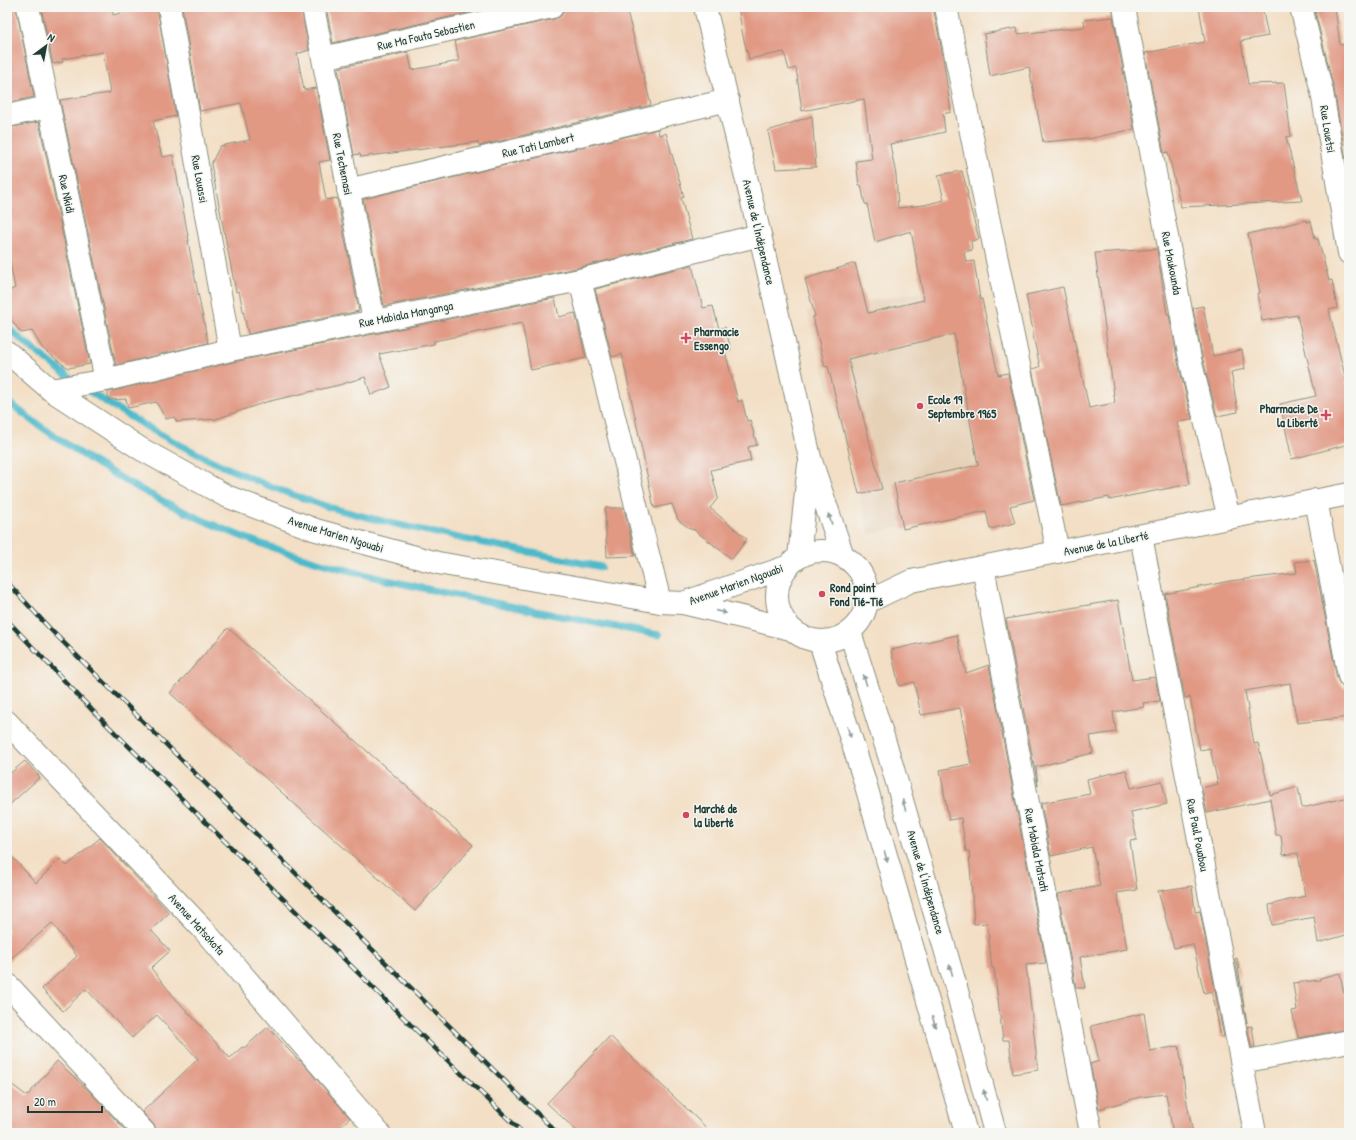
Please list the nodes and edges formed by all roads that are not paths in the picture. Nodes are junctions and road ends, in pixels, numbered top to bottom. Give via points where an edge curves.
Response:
1 (28, 7) edge
2 (169, 7) edge
3 (313, 7) edge
4 (552, 7) edge
5 (705, 7) edge
6 (946, 7) edge
7 (1124, 7) edge
8 (1302, 7) edge
9 (323, 58) junction
10 (728, 100) junction
11 (48, 107) junction
12 (7, 116) edge
13 (348, 190) junction
14 (760, 235) junction
15 (1349, 253) edge
16 (580, 280) junction
17 (374, 321) junction
18 (230, 350) junction
19 (7, 352) edge
20 (106, 380) junction
21 (51, 390) junction
22 (810, 458) junction
23 (1349, 494) edge
24 (1316, 500) junction
25 (1229, 518) junction
26 (1141, 536) junction
27 (1058, 552) junction
28 (843, 556) junction
29 (794, 561) junction
30 (983, 567) junction
31 (862, 575) junction
32 (911, 581) junction
33 (660, 602) junction
34 (867, 602) junction
35 (683, 603) junction
36 (791, 629) junction
37 (850, 632) junction
38 (820, 642) junction
39 (1349, 676) edge
40 (7, 722) edge
41 (7, 984) edge
42 (1349, 1041) edge
43 (1242, 1062) junction
44 (145, 1133) edge
45 (379, 1133) edge
46 (966, 1133) edge
47 (995, 1133) edge
48 (1091, 1133) edge
49 (1255, 1133) edge

1 - 11 street, Rue Nkidi
2 - 18 street, Rue Louassi
3 - 9 street, Rue Techemasi
4 - 9 street, Rue Ma Fouta Sebastien
5 - 10 street, Avenue de l'Indépendance
6 - 27 street
7 - 25 street, Rue Moukounda via 1190,359
8 - 15 street, Rue Louetsi via 1322,92
9 - 13 street, Rue Techemasi
10 - 13 street, Rue Tati Lambert
10 - 14 street, Avenue de l'Indépendance
11 - 12 street
11 - 20 street, Rue Nkidi
13 - 17 street, Rue Techemasi
14 - 16 street, Rue Mabiala Manganga
14 - 22 street, Avenue de l'Indépendance
16 - 17 street, Rue Mabiala Manganga
16 - 33 street
17 - 18 street, Rue Mabiala Manganga
18 - 20 street, Rue Mabiala Manganga
19 - 21 street, Avenue Marien Ngouabi
20 - 21 street, Rue Mabiala Manganga
21 - 33 street, Avenue Marien Ngouabi via 141,449 226,496 316,530 438,563
28 -> 22 street, Avenue de l'Indépendance
22 - 29 street, Avenue de l'Indépendance
23 - 24 street, Avenue de la Liberté
24 - 25 street, Avenue de la Liberté
24 - 39 street
25 - 26 street, Avenue de la Liberté
26 - 27 street, Avenue de la Liberté
26 - 43 street, Rue Paul Pouabou
27 - 30 street, Avenue de la Liberté
28 - 29 street via 813,552
28 - 31 street
29 - 35 street, Avenue Marien Ngouabi
29 - 36 street via 781,577 777,590 777,605 782,618
30 - 32 street, Avenue de la Liberté
30 - 48 street, Rue Mabiala Matsati
31 - 32 street
31 - 34 street via 867,588
32 - 34 street, Avenue de la Liberté
33 - 35 street, Avenue Marien Ngouabi
34 - 37 street via 862,619
35 -> 36 street, Avenue Marien Ngouabi
36 - 38 street via 804,638
37 - 38 street via 841,638
47 -> 37 street, Avenue de l'Indépendance via 891,762
38 -> 46 street via 864,779
40 - 45 street, Avenue Matsokota via 202,928
41 - 44 street
42 - 43 street
43 - 49 street, Rue Paul Pouabou

